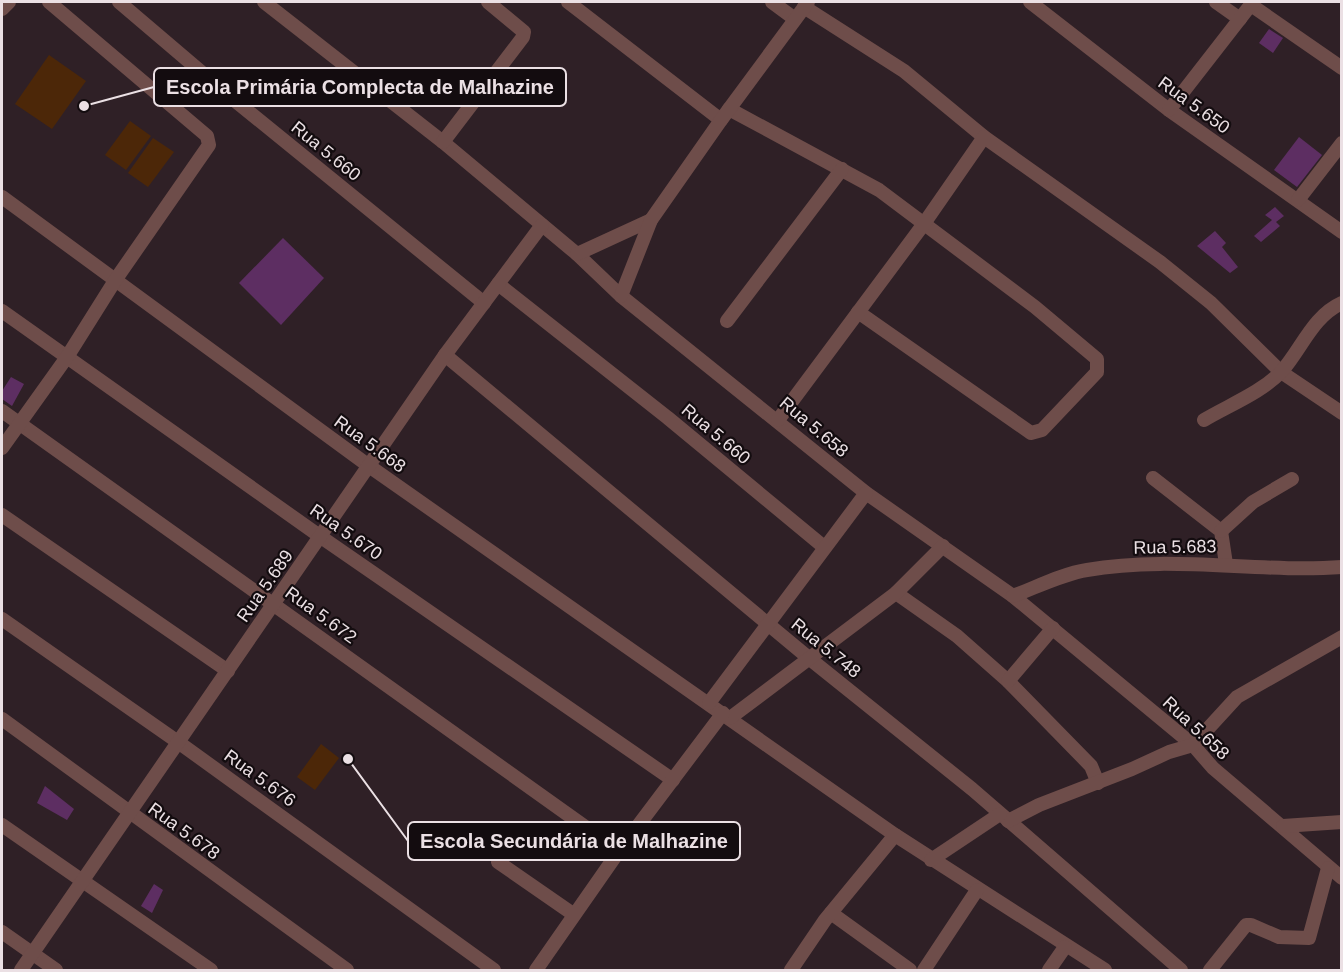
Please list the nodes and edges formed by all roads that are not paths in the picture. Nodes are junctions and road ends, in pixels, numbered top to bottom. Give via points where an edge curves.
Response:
1 (9, 2) edge
2 (49, 2) edge
3 (119, 2) edge
4 (264, 2) edge
5 (488, 2) edge
6 (568, 2) edge
7 (772, 2) edge
8 (1030, 2) edge
9 (1216, 2) edge
10 (1252, 3) edge
11 (806, 4) edge
12 (2, 9) edge
13 (795, 19) junction
14 (1240, 19) junction
15 (1341, 68) edge
16 (1169, 110) junction
17 (725, 114) junction
18 (984, 136) junction
19 (443, 142) junction
20 (1341, 143) edge
21 (842, 169) junction
22 (2, 197) edge
23 (1298, 200) junction
24 (651, 220) junction
25 (542, 225) junction
26 (923, 225) junction
27 (1341, 232) edge
28 (577, 254) junction
29 (116, 279) junction
30 (498, 284) junction
31 (621, 296) junction
32 (484, 303) junction
33 (1341, 303) edge
34 (2, 311) edge
35 (858, 312) junction
36 (727, 321) dead end
37 (445, 355) junction
38 (67, 357) junction
39 (1281, 372) junction
40 (2, 411) edge
41 (1341, 413) edge
42 (778, 420) junction
43 (1204, 420) dead end
44 (18, 423) junction
45 (2, 448) edge
46 (369, 466) junction
47 (1153, 478) dead end
48 (1292, 479) dead end
49 (866, 493) junction
50 (2, 515) edge
51 (1221, 531) junction
52 (321, 537) junction
53 (943, 546) junction
54 (824, 547) junction
55 (1226, 564) junction
56 (1341, 567) edge
57 (896, 593) junction
58 (1013, 596) junction
59 (274, 604) junction
60 (2, 619) edge
61 (767, 622) junction
62 (1053, 628) junction
63 (1341, 637) edge
64 (810, 659) junction
65 (228, 671) junction
66 (1008, 681) junction
67 (709, 704) junction
68 (727, 716) junction
69 (2, 719) edge
70 (178, 742) junction
71 (1193, 745) junction
72 (673, 780) junction
73 (1098, 783) junction
74 (129, 813) junction
75 (1004, 817) junction
76 (1341, 822) edge
77 (2, 825) edge
78 (1283, 826) junction
79 (895, 836) junction
80 (619, 851) junction
81 (931, 860) junction
82 (498, 862) dead end
83 (1328, 868) junction
84 (1341, 878) edge
85 (85, 881) junction
86 (977, 890) junction
87 (831, 913) junction
88 (573, 914) junction
89 (2, 932) edge
90 (1065, 947) junction
91 (32, 954) junction
92 (21, 970) edge
93 (56, 970) edge
94 (211, 970) edge
95 (347, 970) edge
96 (494, 970) edge
97 (536, 970) edge
98 (791, 970) edge
99 (910, 970) edge
100 (924, 970) edge
101 (1050, 970) edge
102 (1105, 970) edge
103 (1181, 970) edge
104 (1210, 970) edge

1 - 12 street
2 - 29 street via 207,136 209,145
3 - 32 street, Rua 5.660
4 - 19 street, Rua 5.658
5 - 19 street via 524,32 523,38
6 - 17 street
7 - 13 street
8 - 16 street, Rua 5.650
9 - 14 street
10 - 14 street
10 - 15 street
11 - 13 street
11 - 18 street via 904,71
13 - 17 street
14 - 16 street
16 - 23 street, Rua 5.650
17 - 21 street
17 - 24 street
18 - 26 street
18 - 39 street via 1160,262 1211,303
19 - 25 street, Rua 5.658
20 - 23 street
21 - 26 street via 879,190
21 - 36 street
22 - 29 street, Rua 5.668
23 - 27 street, Rua 5.650
24 - 28 street
24 - 31 street
25 - 28 street, Rua 5.658
25 - 30 street, Rua 5.689
26 - 35 street
26 - 35 street via 1080,344 1097,359 1098,372 1042,430 1030,433
28 - 31 street, Rua 5.658
29 - 38 street
29 - 46 street, Rua 5.668
30 - 32 street, Rua 5.689
30 - 54 street, Rua 5.660
31 - 42 street, Rua 5.658
32 - 37 street, Rua 5.689
33 - 39 street via 1326,311
34 - 38 street, Rua 5.670
35 - 42 street
37 - 46 street, Rua 5.689
37 - 61 street, Rua 5.748
38 - 44 street
38 - 52 street, Rua 5.670
39 - 41 street
39 - 43 street via 1251,395
40 - 44 street, Rua 5.672
42 - 49 street, Rua 5.658
44 - 45 street
44 - 59 street, Rua 5.672
46 - 52 street, Rua 5.689
46 - 67 street, Rua 5.668
47 - 51 street
48 - 51 street via 1253,502
49 - 53 street, Rua 5.658
49 - 54 street
50 - 65 street
51 - 55 street
52 - 59 street, Rua 5.689
52 - 72 street, Rua 5.670
53 - 57 street
53 - 58 street, Rua 5.658
54 - 61 street
55 - 56 street, Rua 5.683
55 - 58 street, Rua 5.683 via 1083,571
57 - 64 street
57 - 66 street via 957,636
58 - 62 street, Rua 5.658
59 - 65 street, Rua 5.689
59 - 80 street, Rua 5.672
60 - 70 street, Rua 5.676
61 - 64 street, Rua 5.748
61 - 67 street
62 - 66 street
62 - 71 street, Rua 5.658
63 - 71 street via 1238,697
64 - 68 street
64 - 75 street, Rua 5.748
65 - 70 street, Rua 5.689
66 - 73 street via 1091,766
67 - 68 street, Rua 5.668
68 - 72 street
68 - 79 street
69 - 74 street, Rua 5.678
70 - 74 street, Rua 5.689
70 - 96 street, Rua 5.676
71 - 73 street
71 - 78 street, Rua 5.658 via 1213,768
72 - 80 street
73 - 75 street
74 - 85 street, Rua 5.689
74 - 95 street, Rua 5.678
75 - 81 street
75 - 103 street, Rua 5.748
76 - 78 street
77 - 85 street
78 - 83 street, Rua 5.658
79 - 81 street
79 - 87 street
80 - 88 street
81 - 86 street
82 - 88 street
83 - 84 street, Rua 5.658
83 - 104 street via 1309,938 1280,937 1246,925
85 - 91 street, Rua 5.689
85 - 94 street
86 - 90 street
86 - 100 street
87 - 98 street
87 - 99 street
88 - 97 street
89 - 91 street
90 - 101 street
90 - 102 street
91 - 92 street, Rua 5.689
91 - 93 street

